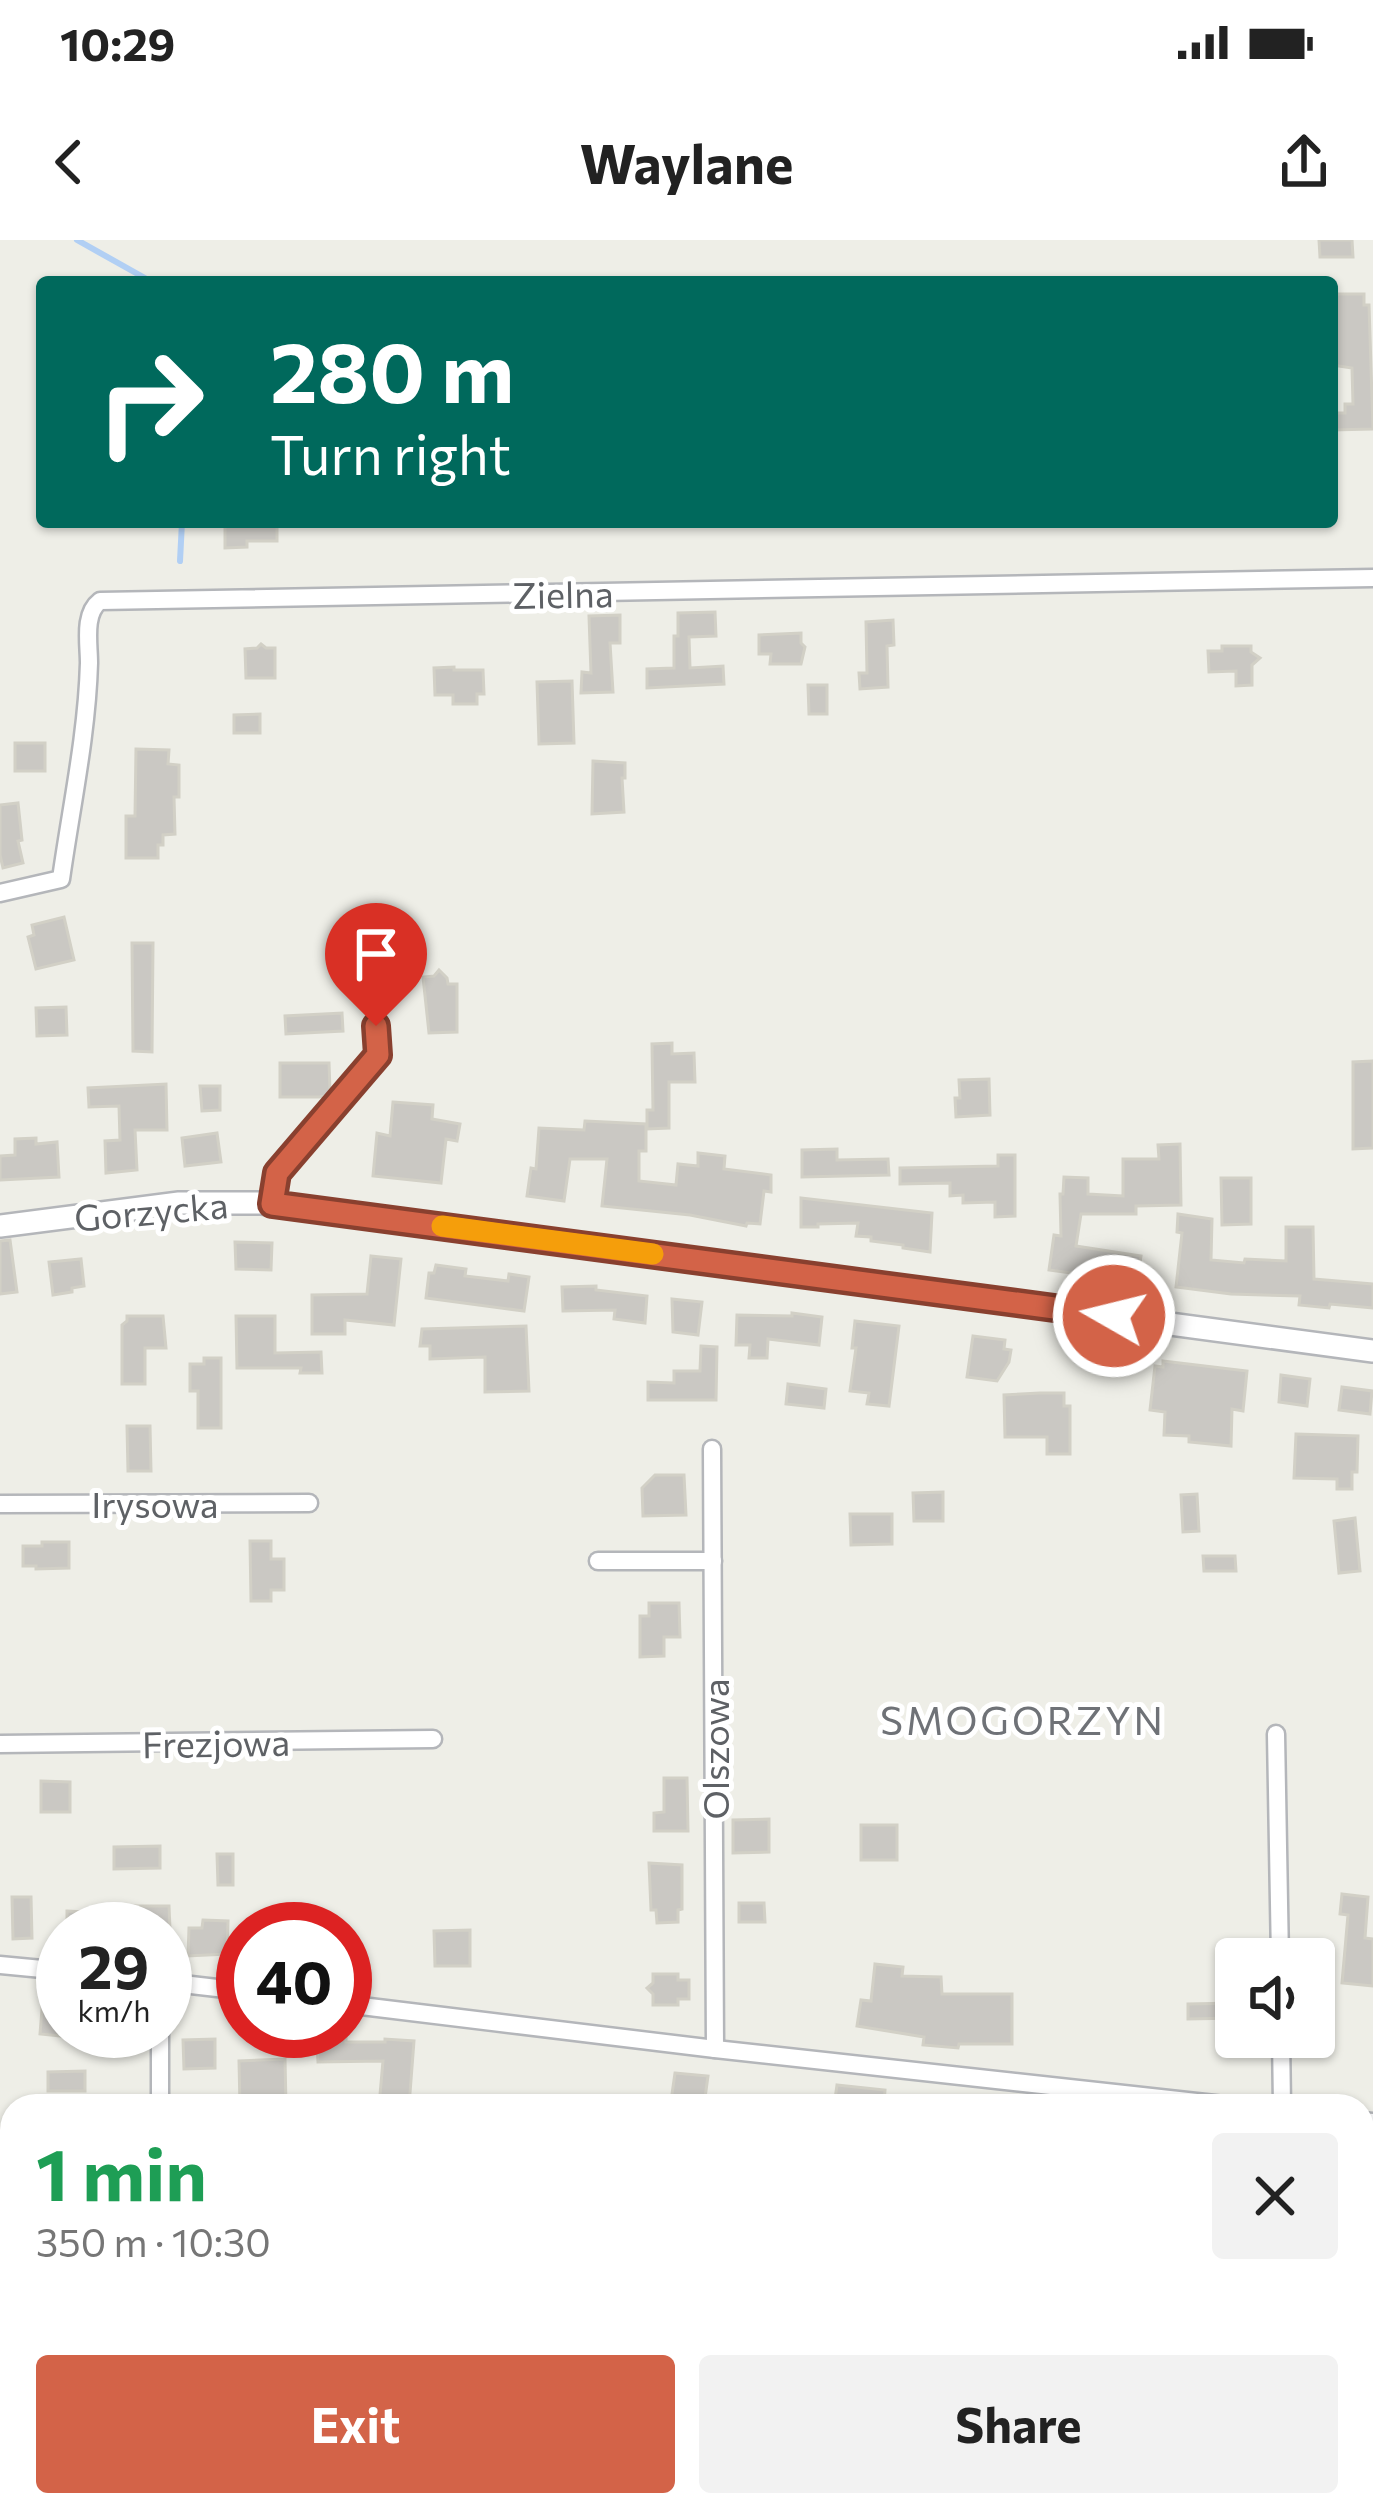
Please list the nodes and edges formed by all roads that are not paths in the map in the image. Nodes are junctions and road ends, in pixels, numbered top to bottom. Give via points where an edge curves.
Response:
1 (1373, 578) edge
2 (0, 893) edge
3 (376, 1026) dead end
4 (272, 1204) junction
5 (0, 1226) edge
6 (1373, 1352) edge
7 (712, 1449) dead end
8 (309, 1503) dead end
9 (0, 1504) edge
10 (598, 1561) dead end
11 (713, 1561) junction
12 (1276, 1734) dead end
13 (433, 1739) dead end
14 (0, 1744) edge
15 (1280, 1938) edge
16 (0, 1965) edge
17 (36, 1968) edge
18 (372, 2006) edge
19 (715, 2049) junction
20 (160, 2058) edge
21 (1281, 2058) edge
22 (160, 2094) edge
23 (1124, 2094) edge
24 (1282, 2094) edge

1 - 2 street, Zielna via 100,601 89,617 88,684 61,879
3 - 4 street via 378,1055 277,1173
4 - 5 street, Gorzycka via 179,1203
4 - 6 street, Gorzycka
7 - 11 street, Olszowa
8 - 9 street, Irysowa
10 - 11 street
11 - 19 street, Olszowa
12 - 15 street
13 - 14 street, Frezjowa
16 - 17 street
18 - 19 street
19 - 23 street
20 - 22 street
21 - 24 street

